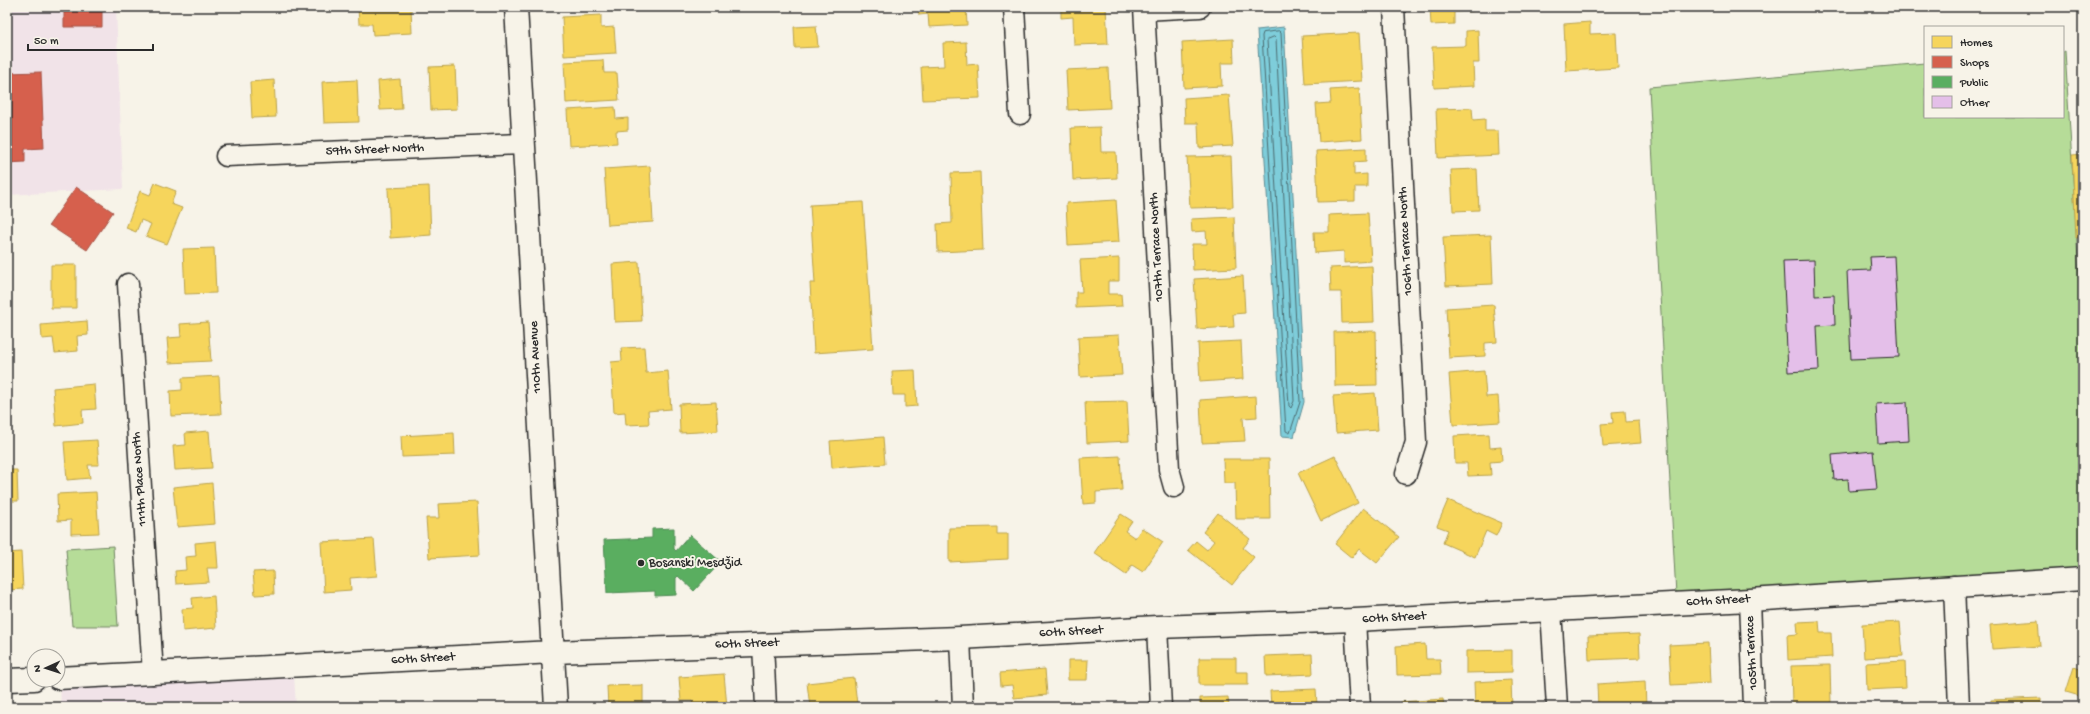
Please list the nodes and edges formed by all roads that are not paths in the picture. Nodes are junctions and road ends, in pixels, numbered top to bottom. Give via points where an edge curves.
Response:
1 (516, 7) edge
2 (1014, 7) edge
3 (1200, 7) edge
4 (1394, 7) edge
5 (1144, 9) edge
6 (1020, 114) dead end
7 (524, 144) junction
8 (226, 156) dead end
9 (128, 284) dead end
10 (1406, 474) dead end
11 (1174, 487) dead end
12 (2083, 579) edge
13 (1954, 586) junction
14 (1750, 600) junction
15 (1551, 610) junction
16 (1355, 620) junction
17 (1157, 627) junction
18 (960, 638) junction
19 (763, 644) junction
20 (553, 652) junction
21 (153, 674) junction
22 (66, 678) edge
23 (26, 679) edge
24 (7, 680) edge
25 (556, 707) edge
26 (766, 707) edge
27 (963, 707) edge
28 (1161, 707) edge
29 (1360, 707) edge
30 (1557, 707) edge
31 (1754, 707) edge
32 (1959, 707) edge

1 - 7 street, 110th Avenue
2 - 6 street
3 - 5 street
4 - 10 street, 106th Terrace North via 1416,442
5 - 11 street, 107th Terrace North via 1169,469
7 - 8 street, 59th Street North
7 - 20 street, 110th Avenue
9 - 21 street, 111th Place North
12 - 13 street, 60th Street
13 - 14 street, 60th Street
13 - 32 street
14 - 15 street, 60th Street
14 - 31 street, 105th Terrace
15 - 16 street, 60th Street
15 - 30 street
16 - 17 street, 60th Street
16 - 29 street
17 - 18 street, 60th Street
17 - 28 street
18 - 19 street, 60th Street
18 - 27 street
19 - 20 street, 60th Street
19 - 26 street
20 - 21 street, 60th Street
20 - 25 street, 110th Avenue
21 - 22 street, 60th Street
23 - 24 street

